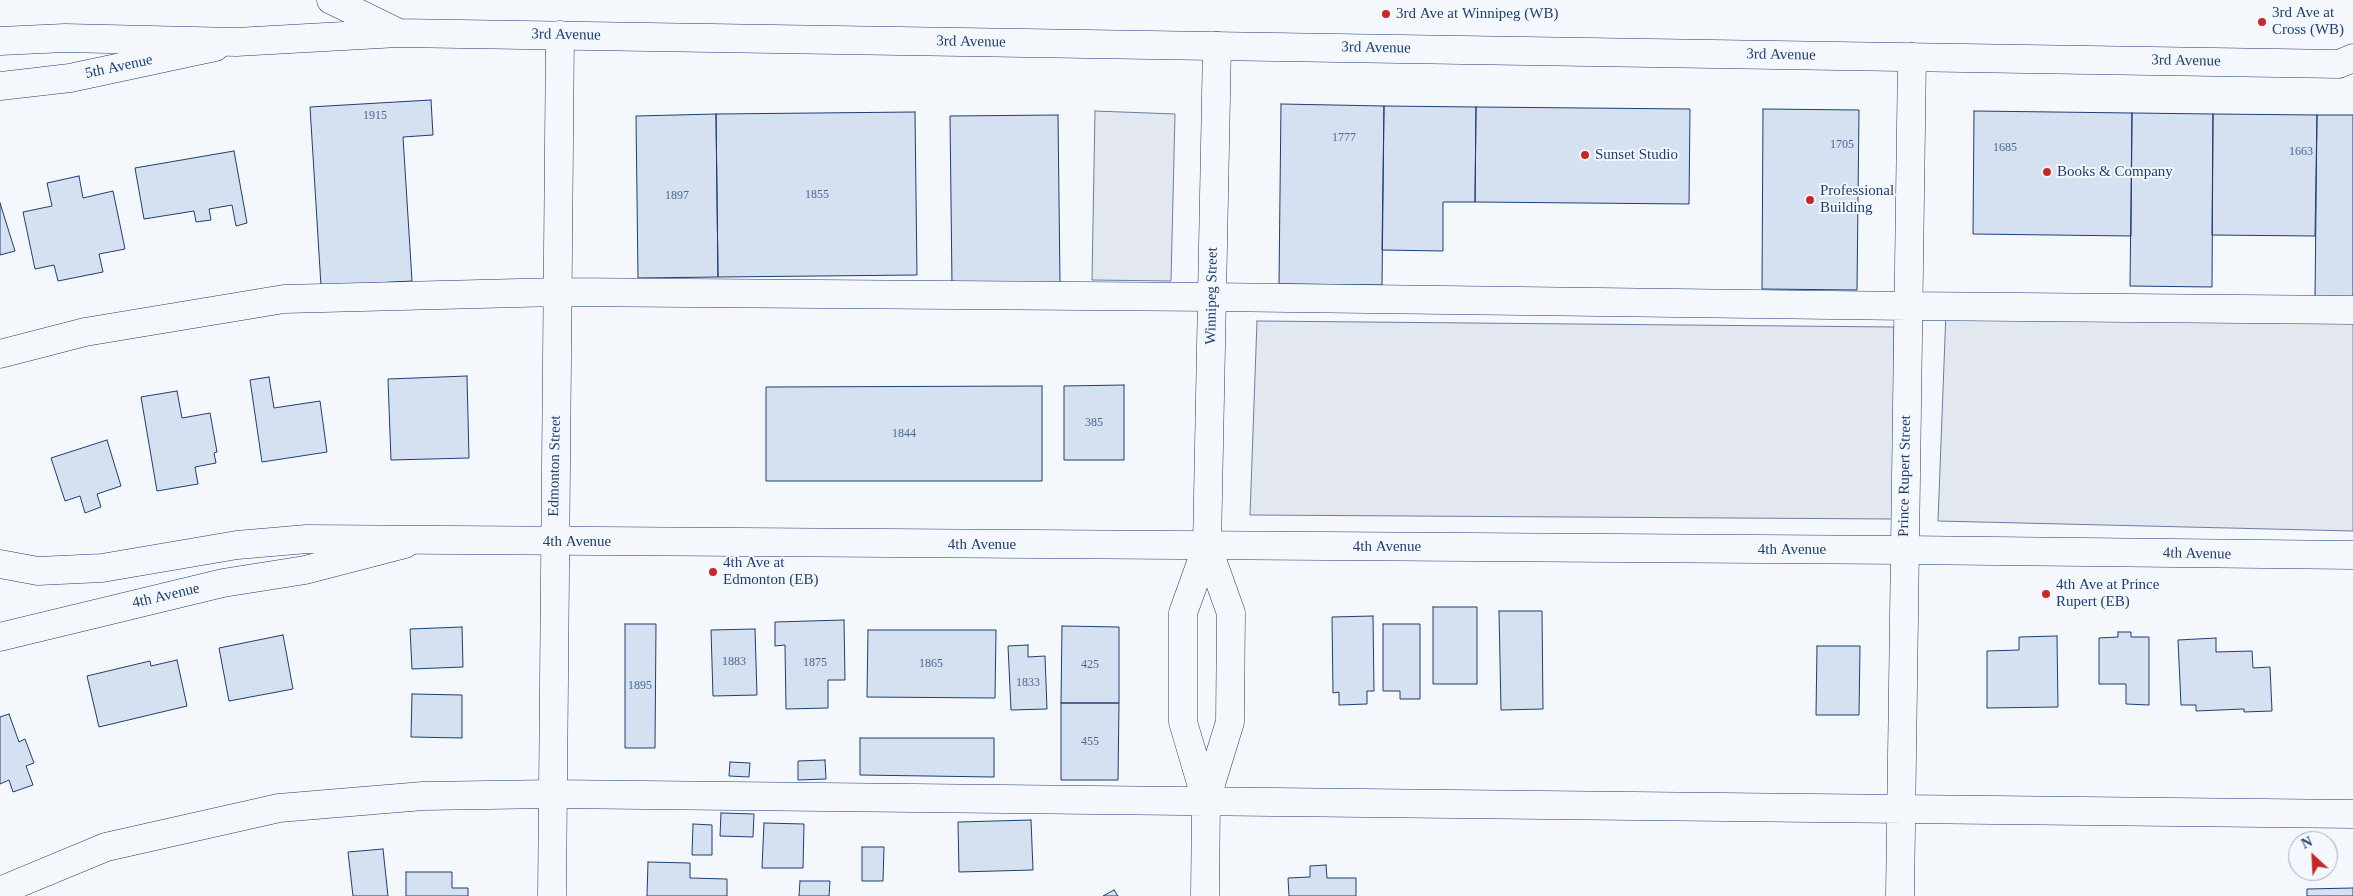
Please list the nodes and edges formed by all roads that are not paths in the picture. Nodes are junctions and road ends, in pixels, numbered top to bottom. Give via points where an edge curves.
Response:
1 (331, 0) edge
2 (398, 33) junction
3 (560, 35) junction
4 (0, 41) edge
5 (236, 42) junction
6 (1217, 46) junction
7 (1912, 57) junction
8 (2348, 62) edge
9 (0, 86) edge
10 (558, 292) junction
11 (1212, 297) junction
12 (1908, 306) junction
13 (2353, 310) edge
14 (0, 354) edge
15 (420, 540) junction
16 (554, 542) junction
17 (1207, 546) junction
18 (1904, 550) junction
19 (2353, 555) edge
20 (0, 564) edge
21 (0, 637) edge
22 (553, 794) junction
23 (1206, 800) junction
24 (1901, 810) junction
25 (2353, 814) edge
26 (0, 891) edge
27 (552, 896) edge
28 (1205, 896) edge
29 (1900, 896) edge

1 - 2 main road
2 - 3 main road, 3rd Avenue
2 - 5 main road, 5th Avenue
3 - 6 main road, 3rd Avenue
3 - 10 main road, Edmonton Street
4 - 5 main road, 5th Avenue via 65,38
5 - 9 main road, 5th Avenue via 70,78
6 - 7 main road, 3rd Avenue
6 - 11 main road, Winnipeg Street
7 - 8 main road, 3rd Avenue
7 - 12 main road, Prince Rupert Street
10 - 11 main road
10 - 14 main road via 284,299 85,332
10 - 16 main road, Edmonton Street
11 - 12 main road
11 - 17 main road, Winnipeg Street
12 - 13 main road
12 - 18 main road, Prince Rupert Street
15 - 16 main road, 4th Avenue
15 - 20 main road, 4th Avenue via 289,540 237,545 102,568 38,571
15 - 21 main road, 4th Avenue via 305,570 223,583
16 - 17 main road, 4th Avenue
16 - 22 main road, Edmonton Street
17 - 18 main road, 4th Avenue
17 - 23 main road, Winnipeg Street via 1184,613 1182,722
17 - 23 main road, Winnipeg Street via 1231,613 1230,722
18 - 19 main road, 4th Avenue
18 - 24 main road, Prince Rupert Street
22 - 23 main road
22 - 26 main road via 423,796 278,808 106,847
22 - 27 main road, Edmonton Street
23 - 24 main road
23 - 28 main road, Winnipeg Street
24 - 25 main road
24 - 29 main road, Prince Rupert Street

